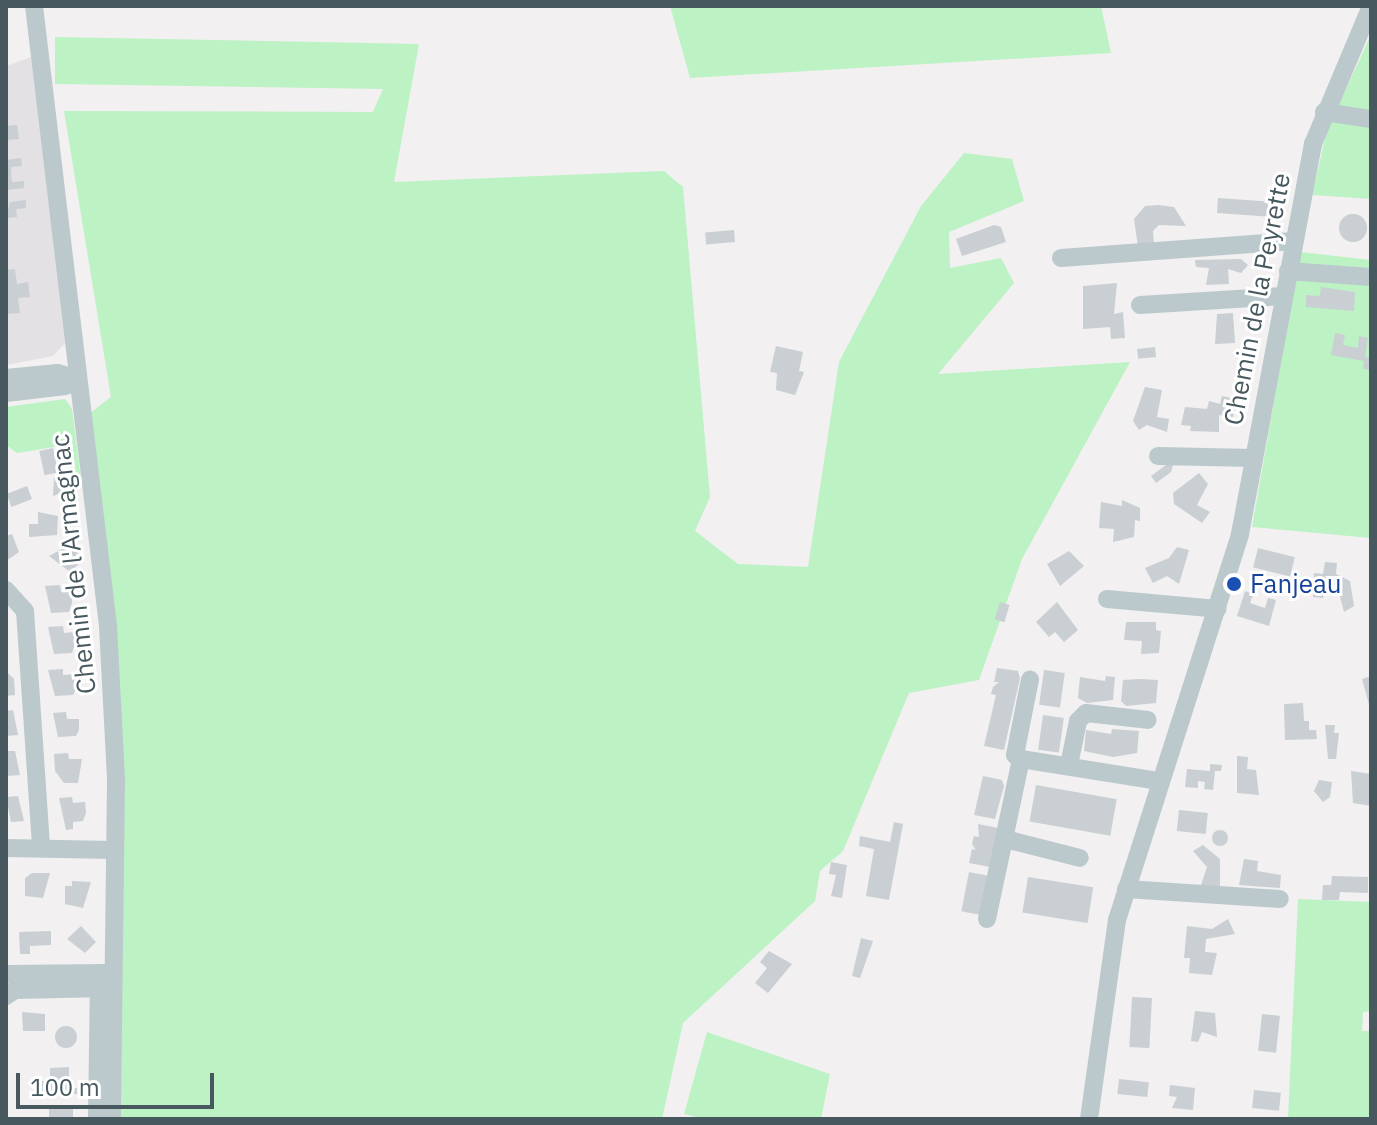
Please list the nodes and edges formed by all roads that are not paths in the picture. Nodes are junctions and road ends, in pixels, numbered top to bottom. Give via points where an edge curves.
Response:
1 (34, 6) edge
2 (1371, 6) edge
3 (1324, 112) junction
4 (1371, 119) edge
5 (1293, 241) junction
6 (1061, 258) dead end
7 (1288, 271) junction
8 (1371, 277) edge
9 (1284, 296) junction
10 (1140, 305) dead end
11 (6, 378) edge
12 (6, 393) edge
13 (81, 393) junction
14 (1158, 456) dead end
15 (1254, 458) junction
16 (6, 590) edge
17 (1107, 599) dead end
18 (1218, 609) junction
19 (1030, 679) dead end
20 (1148, 720) dead end
21 (1021, 759) junction
22 (1069, 765) junction
23 (1159, 781) junction
24 (1005, 839) junction
25 (6, 848) edge
26 (41, 848) junction
27 (113, 850) junction
28 (1080, 858) dead end
29 (1126, 889) junction
30 (1280, 899) dead end
31 (987, 919) dead end
32 (6, 974) edge
33 (106, 980) junction
34 (6, 996) edge
35 (97, 1119) edge
36 (112, 1119) edge
37 (1089, 1119) edge

1 - 13 street, Chemin de l'Armagnac
2 - 3 street, Chemin de la Peyrette
3 - 4 street
3 - 5 street, Chemin de la Peyrette
5 - 6 street
5 - 7 street, Chemin de la Peyrette
7 - 8 street
7 - 9 street, Chemin de la Peyrette
9 - 10 street
9 - 15 street, Chemin de la Peyrette
11 - 13 street via 66,374
12 - 13 street via 61,385
13 - 27 street, Chemin de l'Armagnac via 109,640 116,781
14 - 15 street
15 - 18 street, Chemin de la Peyrette via 1240,534
16 - 26 street via 22,601 25,611
17 - 18 street
18 - 23 street, Chemin de la Peyrette
19 - 21 street via 1015,755
20 - 22 street via 1086,713 1078,721
21 - 22 street
21 - 24 street
22 - 23 street
23 - 29 street, Chemin de la Peyrette
24 - 28 street
24 - 31 street
25 - 26 street
26 - 27 street
27 - 33 street, Chemin de l'Armagnac
29 - 30 street
29 - 37 street, Chemin de la Peyrette
32 - 33 street
33 - 34 street via 15,990
33 - 35 street
33 - 36 street, Chemin de l'Armagnac

